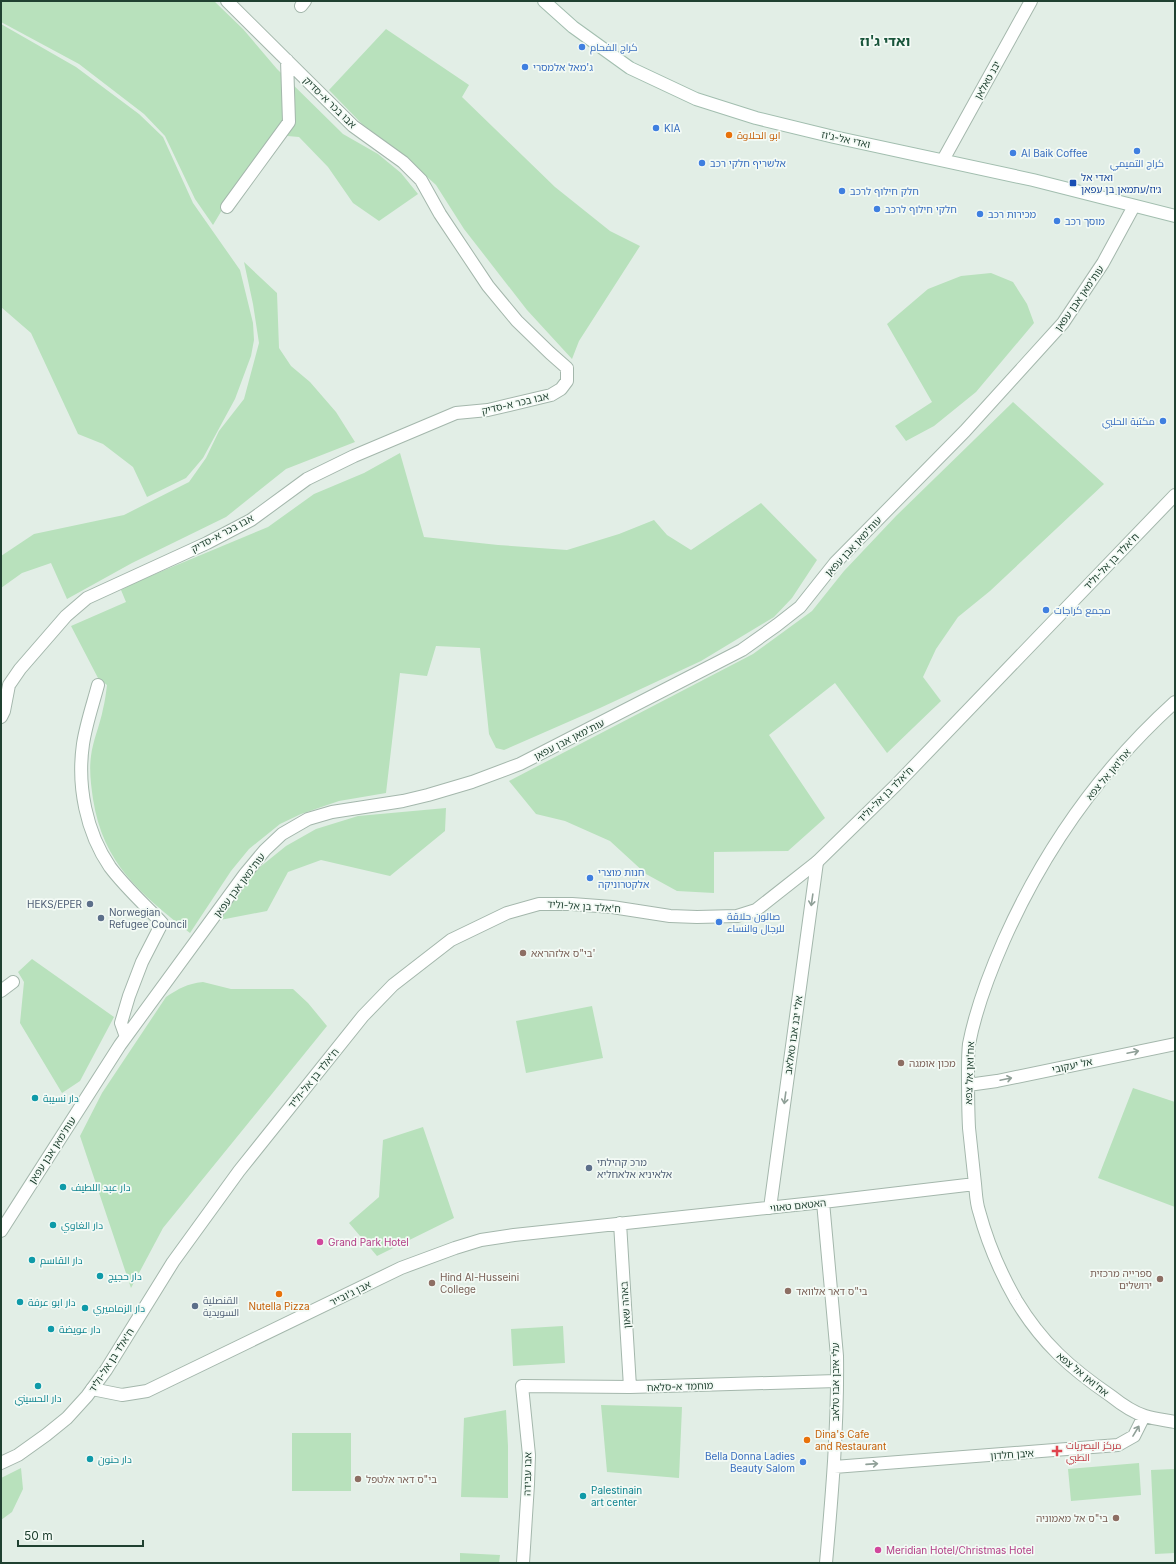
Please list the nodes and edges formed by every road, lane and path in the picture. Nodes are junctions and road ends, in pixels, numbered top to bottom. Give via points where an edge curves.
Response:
1 (227, 1) edge
2 (544, 1) edge
3 (1030, 1) edge
4 (287, 60) junction
5 (943, 160) junction
6 (1134, 206) junction
7 (227, 207) dead end
8 (1175, 216) edge
9 (1175, 495) edge
10 (98, 685) dead end
11 (1175, 702) edge
12 (1, 717) edge
13 (817, 862) junction
14 (13, 982) dead end
15 (1, 991) edge
16 (126, 1037) junction
17 (1175, 1044) edge
18 (968, 1085) junction
19 (975, 1184) junction
20 (824, 1202) junction
21 (770, 1208) junction
22 (620, 1223) junction
23 (1, 1230) edge
24 (837, 1381) junction
25 (522, 1386) joint
26 (630, 1387) junction
27 (92, 1389) junction
28 (1144, 1416) junction
29 (1175, 1422) edge
30 (1, 1463) edge
31 (834, 1468) junction
32 (523, 1563) edge
33 (826, 1563) edge

1 - 4 street, אבו בכר א-סדיק
2 - 5 street, ואדי אל-ג'וז via 573,27 630,68 696,99 756,118
3 - 5 street, יבנ טאלאן
4 - 7 street via 289,122
4 - 12 street, אבו בכר א-סדיק via 353,126 403,162 421,180 440,214 488,286 518,321 567,368 567,381 562,389 551,395 488,410 456,413 354,456 307,479 251,520 87,598 66,616 20,669 9,685
5 - 6 street, ואדי אל-ג'וז
6 - 8 street, ואדי אל-ג'וז
6 - 16 street, עות'מאן אבן עפאן via 1103,263 1063,323 965,431 835,562 800,607 742,650 520,764 428,795 332,812 308,819 282,834 245,874
9 - 13 street, ח'אלד בן אל-וליד via 896,785
10 - 16 street via 83,744 81,768 84,805 94,834 110,866 162,923 142,962 129,996 121,1023
11 - 18 street, אח'ואן אל צפא via 1122,756 1090,794 1036,876 995,960 979,1003 969,1047
13 -> 21 street, אלי יבנ אבו טאלאב
13 - 27 street, ח'אלד בן אל-וליד via 756,910 737,916 670,916 612,907 539,904 507,913 451,940 392,985 363,1016 239,1171 173,1262
14 - 15 street
16 - 23 street, עות'מאן אבן עפאן
18 -> 17 street, אל יעקובי
18 - 19 street, אח'ואן אל צפא
19 - 20 street, האטאם טאווי
19 - 28 street, אח'ואן אל צפא via 978,1209 991,1246 1008,1284 1029,1321 1058,1355 1081,1375
20 - 21 street, האטאם טאווי
20 - 24 street, עלי איבן אבו טלאב
21 - 22 street, האטאם טאווי
22 - 26 street, באהה שאון
22 - 27 street, אבן ג'ובייר via 514,1235 481,1240 455,1248 377,1279 147,1391 122,1395
24 - 26 street, מוחמד א-סלאח
24 - 31 street, עלי איבן אבו טלאב
25 - 26 street, מוחמד א-סלאח
25 - 32 street, אבו עבידה via 529,1455
27 - 30 street, ח'אלד בן אל-וליד via 67,1418 46,1436
28 - 29 street
31 -> 28 street, איבן חלדון via 1118,1445 1134,1436
31 - 33 street, עלי איבן אבו טלאב

